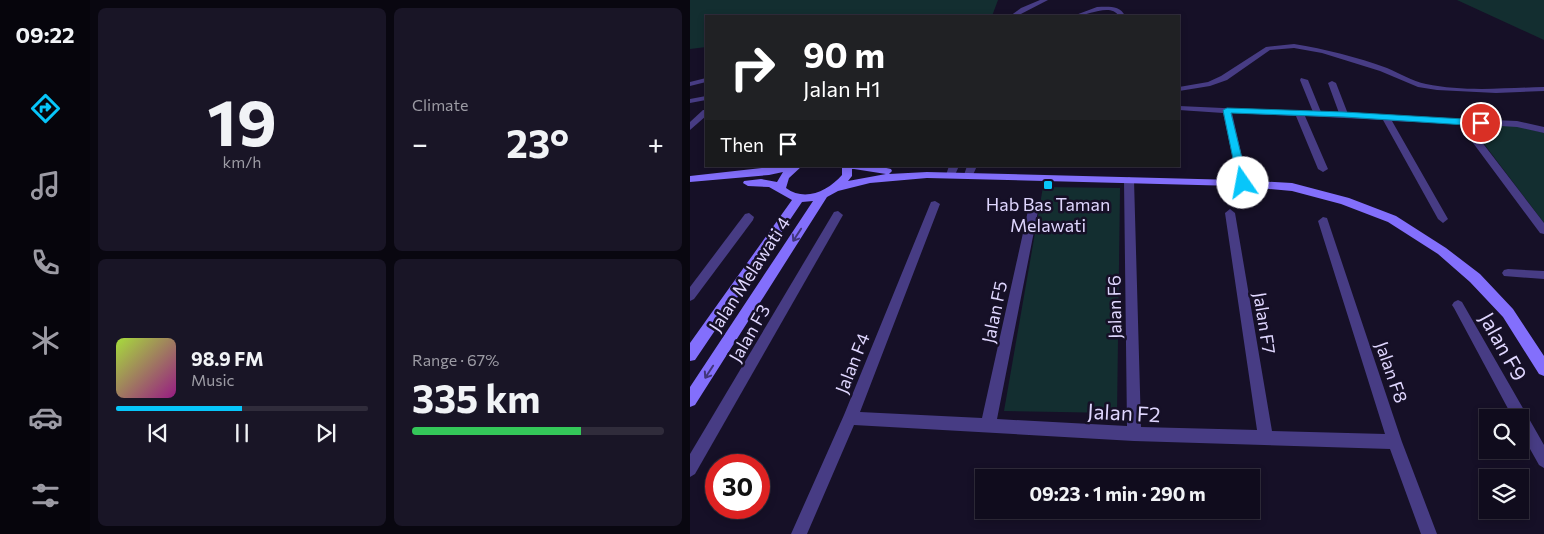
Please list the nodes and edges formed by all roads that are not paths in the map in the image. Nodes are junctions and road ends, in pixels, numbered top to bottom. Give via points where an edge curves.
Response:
1 (1045, 0) edge
2 (1014, 15) edge
3 (1080, 15) edge
4 (1122, 15) edge
5 (705, 80) edge
6 (1304, 80) dead end
7 (1332, 83) dead end
8 (690, 84) edge
9 (1180, 89) edge
10 (1544, 89) edge
11 (705, 98) edge
12 (690, 101) edge
13 (1180, 108) edge
14 (1227, 110) junction
15 (705, 113) edge
16 (1299, 113) junction
17 (1317, 113) junction
18 (1344, 114) junction
19 (1386, 118) junction
20 (1463, 122) junction
21 (690, 127) edge
22 (1544, 130) edge
23 (791, 167) edge
24 (794, 167) edge
25 (847, 167) edge
26 (859, 167) edge
27 (1322, 169) dead end
28 (953, 170) edge
29 (971, 171) edge
30 (927, 174) junction
31 (690, 179) edge
32 (1130, 180) junction
33 (1243, 183) junction
34 (690, 187) edge
35 (781, 189) junction
36 (830, 191) junction
37 (798, 198) junction
38 (935, 204) dead end
39 (1034, 206) dead end
40 (1230, 213) dead end
41 (838, 215) dead end
42 (749, 217) dead end
43 (1443, 219) dead end
44 (1323, 222) dead end
45 (1544, 230) edge
46 (1508, 273) dead end
47 (1544, 275) edge
48 (690, 296) edge
49 (1458, 305) dead end
50 (690, 355) edge
51 (1544, 368) edge
52 (690, 400) edge
53 (850, 418) junction
54 (988, 426) junction
55 (1134, 434) junction
56 (1266, 439) junction
57 (1395, 442) junction
58 (1544, 460) edge
59 (690, 469) edge
60 (799, 534) edge
61 (1429, 534) edge

1 - 2 street
3 - 4 street via 1104,8
5 - 8 street
6 - 17 street
7 - 18 street
9 - 10 street via 1224,78 1268,48 1294,46 1323,51 1437,88
11 - 12 street
13 - 14 street
14 - 16 street
14 - 33 street
15 - 21 street
16 - 17 street
16 - 27 street
17 - 18 street
18 - 19 street
19 - 20 street
19 - 43 street
20 - 22 street via 1517,124
20 - 45 street
23 - 31 main road
24 - 35 main road via 781,181
25 - 36 main road, Jalan Melawati 4 via 847,176
26 - 30 main road
28 - 29 main road
28 - 30 main road
29 - 32 main road
30 - 36 main road via 893,175
32 - 33 main road
32 - 55 street, Jalan F6
33 - 51 main road via 1292,187 1344,201 1392,219 1442,251 1475,278 1508,313
34 - 35 main road via 763,181
35 - 37 main road
36 - 37 main road
36 -> 52 main road, Jalan Melawati 4
37 - 50 main road, Jalan Melawati 4
38 - 53 street, Jalan F4
39 - 54 street, Jalan F5
40 - 56 street, Jalan F7
41 - 59 street, Jalan F3
42 - 48 street
44 - 57 street, Jalan F8
46 - 47 street
49 - 58 street, Jalan F9
53 - 54 street, Jalan F2
53 - 60 street, Jalan F4
54 - 55 street, Jalan F2
55 - 56 street, Jalan F2
56 - 57 street, Jalan F2
57 - 61 street, Jalan F8

